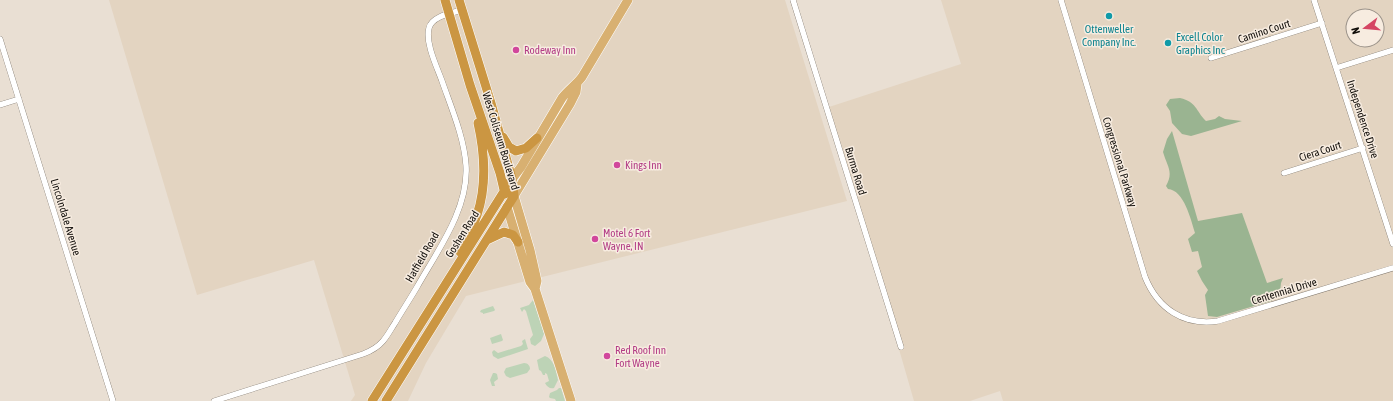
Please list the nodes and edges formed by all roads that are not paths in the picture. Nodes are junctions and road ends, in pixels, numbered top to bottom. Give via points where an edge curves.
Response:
1 (445, 0) edge
2 (459, 0) edge
3 (628, 0) edge
4 (792, 0) edge
5 (1061, 0) edge
6 (1314, 0) edge
7 (462, 10) junction
8 (449, 14) junction
9 (1322, 24) junction
10 (0, 39) edge
11 (1393, 50) edge
12 (1211, 58) dead end
13 (1336, 68) junction
14 (577, 84) junction
15 (470, 85) junction
16 (19, 99) junction
17 (0, 105) edge
18 (497, 127) junction
19 (536, 138) junction
20 (1363, 148) junction
21 (1284, 173) dead end
22 (512, 179) junction
23 (505, 189) junction
24 (514, 196) junction
25 (507, 207) junction
26 (486, 241) junction
27 (518, 242) junction
28 (1393, 244) edge
29 (1393, 268) edge
30 (443, 289) junction
31 (535, 289) junction
32 (1180, 317) joint
33 (901, 347) dead end
34 (113, 401) edge
35 (214, 401) edge
36 (372, 401) edge
37 (386, 401) edge
38 (571, 401) edge

1 - 8 highway, West Coliseum Boulevard
2 - 7 highway, West Coliseum Boulevard
3 - 14 main road, Goshen Road
4 - 33 street, Burma Road
5 - 32 street, Congressional Parkway via 1145,277 1160,302
6 - 9 street, Independence Drive
7 - 8 street
7 - 18 highway, West Coliseum Boulevard
8 - 15 highway, West Coliseum Boulevard
8 - 35 street, Hatfield Road via 432,23 429,39 460,135 466,166 466,182 456,218 416,288 384,340 372,350
9 - 12 street, Camino Court
9 - 13 street, Independence Drive
10 - 16 street, Lincolndale Avenue
11 - 13 street
13 - 20 street, Independence Drive
14 - 19 main road, Goshen Road via 570,87
14 - 24 main road, Goshen Road via 570,104
15 - 23 highway, West Coliseum Boulevard
15 - 30 highway via 480,132 484,184 476,216
16 - 17 street
16 - 34 street, Lincolndale Avenue
18 - 19 highway via 509,147 516,151 526,148
18 - 22 highway, West Coliseum Boulevard
19 - 22 main road, Goshen Road
20 - 21 street, Ciera Court
20 - 28 street, Independence Drive
22 - 23 highway, Goshen Road
22 - 24 highway, West Coliseum Boulevard
23 - 25 highway, West Coliseum Boulevard
23 - 30 highway, Goshen Road
24 - 25 highway
24 - 31 main road, West Coliseum Boulevard via 537,281
25 - 26 highway
25 - 27 main road, West Coliseum Boulevard
26 - 27 highway via 504,232 513,235
26 - 37 highway
27 - 31 main road, West Coliseum Boulevard via 530,282
29 - 32 street, Centennial Drive via 1218,321 1199,322
30 - 36 highway, Goshen Road
31 - 38 main road, West Coliseum Boulevard

